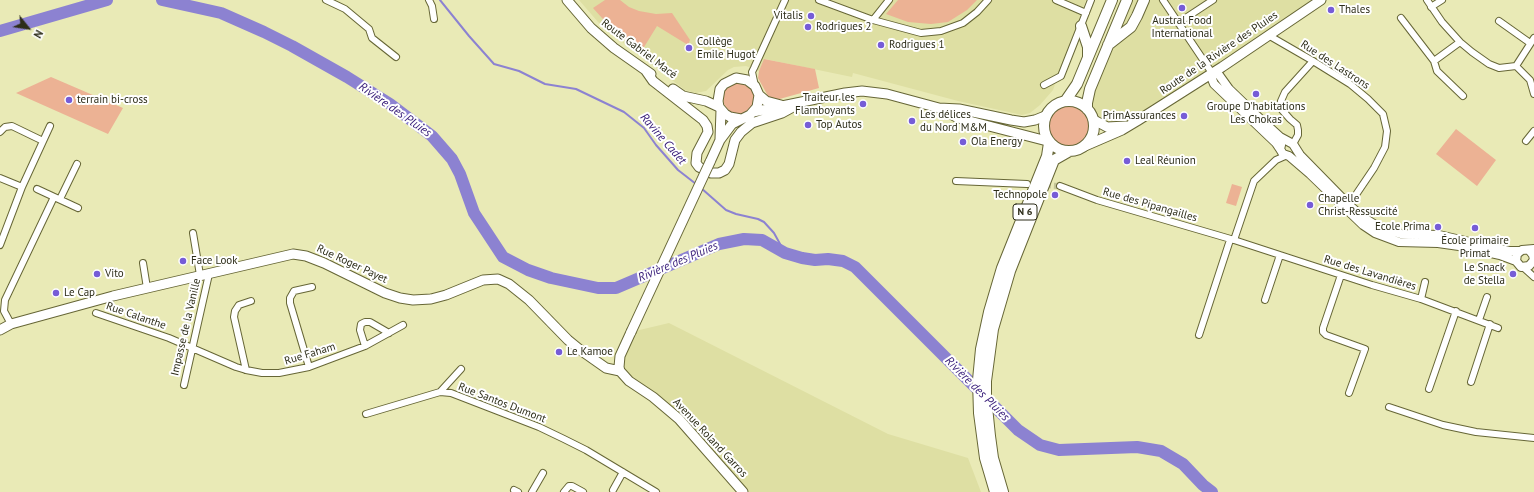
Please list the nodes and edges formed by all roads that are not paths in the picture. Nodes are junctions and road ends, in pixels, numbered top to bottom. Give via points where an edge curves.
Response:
1 (326, 0) edge
2 (429, 0) edge
3 (567, 0) edge
4 (785, 0) edge
5 (819, 0) edge
6 (890, 0) edge
7 (988, 0) edge
8 (1056, 0) edge
9 (1091, 0) edge
10 (1112, 0) edge
11 (1126, 0) edge
12 (1144, 0) edge
13 (1163, 0) edge
14 (1213, 0) edge
15 (1427, 0) edge
16 (1442, 0) edge
17 (1315, 2) edge
18 (1431, 7) junction
19 (1086, 13) junction
20 (1401, 18) dead end
21 (434, 19) dead end
22 (873, 20) junction
23 (1499, 21) dead end
24 (1178, 23) junction
25 (1081, 26) junction
26 (1268, 35) junction
27 (1534, 38) edge
28 (1460, 42) junction
29 (1530, 43) junction
30 (1107, 47) junction
31 (396, 57) dead end
32 (1087, 60) junction
33 (1313, 61) junction
34 (1434, 61) junction
35 (1516, 66) junction
36 (646, 71) junction
37 (752, 72) junction
38 (1212, 73) junction
39 (743, 78) junction
40 (1532, 80) edge
41 (1044, 85) dead end
42 (757, 91) junction
43 (1534, 94) edge
44 (718, 95) junction
45 (1462, 96) dead end
46 (1066, 100) junction
47 (706, 101) junction
48 (797, 104) junction
49 (784, 106) junction
50 (720, 108) junction
51 (939, 108) junction
52 (1087, 109) junction
53 (754, 112) junction
54 (1045, 116) junction
55 (741, 119) junction
56 (1094, 120) junction
57 (1130, 125) junction
58 (50, 126) dead end
59 (1534, 131) edge
60 (0, 132) edge
61 (720, 140) junction
62 (43, 141) junction
63 (1526, 141) dead end
64 (1048, 142) junction
65 (1291, 145) junction
66 (1085, 146) junction
67 (1068, 152) junction
68 (1284, 153) junction
69 (77, 164) dead end
70 (0, 178) edge
71 (956, 181) dead end
72 (1027, 184) tunnel mouth
73 (1060, 186) tunnel mouth
74 (22, 187) junction
75 (37, 189) dead end
76 (57, 198) junction
77 (1350, 205) junction
78 (78, 208) dead end
79 (193, 233) dead end
80 (1232, 240) junction
81 (0, 245) edge
82 (1532, 250) edge
83 (1519, 251) junction
84 (1280, 255) junction
85 (1516, 261) junction
86 (1533, 262) edge
87 (143, 263) dead end
88 (1524, 268) junction
89 (1006, 269) junction
90 (205, 275) junction
91 (1341, 275) junction
92 (1534, 277) edge
93 (1426, 282) dead end
94 (312, 287) dead end
95 (147, 288) junction
96 (1488, 297) dead end
97 (1421, 299) junction
98 (1265, 300) dead end
99 (252, 301) dead end
100 (1456, 311) junction
101 (96, 313) dead end
102 (1479, 320) junction
103 (11, 324) junction
104 (1490, 324) junction
105 (403, 325) dead end
106 (1498, 328) dead end
107 (0, 330) edge
108 (389, 333) junction
109 (1199, 335) dead end
110 (365, 346) junction
111 (192, 348) junction
112 (620, 356) junction
113 (596, 360) junction
114 (309, 367) junction
115 (460, 369) dead end
116 (246, 370) junction
117 (620, 371) junction
118 (1471, 382) dead end
119 (184, 384) dead end
120 (1429, 389) dead end
121 (440, 392) junction
122 (1349, 393) dead end
123 (1389, 407) dead end
124 (366, 414) dead end
125 (1534, 438) edge
126 (623, 472) junction
127 (543, 473) dead end
128 (613, 490) dead end
129 (532, 492) edge
130 (564, 492) edge
131 (583, 492) edge
132 (656, 492) edge
133 (743, 492) edge
134 (994, 492) edge
135 (1003, 492) edge

1 - 31 street via 345,9 369,29 372,38
2 - 21 street
3 - 36 main road, Route Gabriel Macé via 591,28
4 - 37 street
5 - 22 street
6 - 22 street
7 - 22 street via 963,23 941,31 921,33
8 - 19 street
9 - 19 street
10 - 32 main road
11 - 30 main road
12 - 30 main road via 1131,27
13 - 24 street
14 - 24 street
15 - 18 street
16 - 18 street
17 - 26 main road, Route de la Rivière des Pluies
18 - 28 street
19 - 25 street
20 - 34 street
23 - 29 street
24 - 38 street
25 - 32 main road via 1088,48
25 - 41 street via 1061,76
26 - 33 street, Rue des Lastrons
26 - 38 main road, Route de la Rivière des Pluies
27 - 29 street
28 - 34 street
28 - 35 street via 1489,64 1499,68
29 - 35 street
30 - 52 main road via 1090,89
32 - 46 main road via 1077,84
33 - 65 street via 1285,92 1281,101 1282,110 1297,125 1298,135
33 - 77 street, Rue des Lastrons via 1355,88 1383,114 1387,131 1385,147
34 - 45 street via 1438,71
35 - 40 street
36 - 47 main road, Route Gabriel Macé via 683,96
36 - 48 main road via 653,81 703,120 708,132 697,153 696,162 699,167 711,173 725,170 735,140 746,127
37 - 39 street
37 - 42 street
38 - 57 main road, Route de la Rivière des Pluies
38 - 65 street via 1218,75 1256,115
38 - 68 street via 1214,84
39 - 42 main road
39 - 44 main road via 736,78 724,84
40 - 43 street
42 - 49 main road via 771,104
42 - 53 main road via 759,101
44 - 47 main road
44 - 50 main road
46 - 52 main road
46 - 54 main road via 1052,107
47 - 50 main road, Route Gabriel Macé
48 - 49 main road
48 - 51 main road via 862,91 887,94
49 - 53 main road
50 - 55 main road via 730,117
50 - 61 main road
51 - 54 main road via 959,109 1024,122
51 - 64 main road via 958,118
52 - 56 main road
53 - 55 main road
54 - 64 main road, N 6 via 1043,126
55 - 61 main road via 732,124
56 - 57 main road via 1107,127
56 - 66 main road via 1091,139
57 - 66 main road
58 - 62 street
59 - 63 street
60 - 62 street via 5,127 12,126
61 - 112 main road, bridge
62 - 74 street
64 - 67 main road
64 - 89 main road, N 6 via 1047,156
65 - 68 street via 1284,143
65 - 68 street via 1294,153
65 - 77 street
66 - 67 main road, N 6
67 - 89 main road, N 6 via 1054,160
68 - 80 street via 1254,181
68 - 85 street via 1375,233 1400,242 1438,243 1472,248 1500,254
69 - 76 street
70 - 74 street
71 - 72 street
73 - 80 street, Rue des Pipangailles via 1097,200
74 - 81 street
75 - 76 street
76 - 78 street
76 - 103 street via 5,300 4,311
77 - 83 street via 1364,218 1390,232 1439,235
79 - 90 street
80 - 84 street, Rue des Lavandières
80 - 109 street
82 - 83 street
82 - 86 street
83 - 85 street
84 - 91 street, Rue des Lavandières
84 - 98 street
85 - 88 street
86 - 88 street
87 - 95 street
88 - 92 street
89 - 134 main road, N 6 via 993,298 985,327 978,380 985,458
89 - 135 main road, N 6 via 993,330 986,382 993,458
90 - 95 main road, Rue Roger Payet
90 - 111 street, Impasse de la Vanille
90 - 113 main road, Rue Roger Payet via 299,254 324,263 385,293 413,300 431,299 483,280 498,279 519,292 568,340
91 - 97 street, Rue des Lavandières
91 - 122 street via 1323,332 1365,349
93 - 97 street
94 - 114 street via 294,291 290,298
95 - 103 main road, Rue Roger Payet
96 - 102 street
97 - 100 street, Rue des Lavandières
99 - 116 street via 240,305 234,317
100 - 102 street, Rue des Lavandières
100 - 120 street
101 - 111 street, Rue Calanthe
102 - 104 street, Rue des Lavandières
103 - 107 main road, Rue Roger Payet
104 - 106 street, Rue des Lavandières
104 - 118 street
105 - 108 street, Rue Faham
108 - 110 street, Rue Faham
108 - 110 street via 370,322 361,324 360,330
110 - 114 street, Rue Faham
111 - 116 street, Rue Faham
111 - 119 street, Impasse de la Vanille
112 - 113 main road via 610,362
112 - 117 main road
113 - 117 main road, Rue Roger Payet via 610,370
114 - 116 street, Rue Faham via 280,373
115 - 121 street
117 - 133 main road, Avenue Roland Garros via 629,381 679,419
121 - 124 street, Rue Santos Dumont
121 - 126 street, Rue Santos Dumont via 451,393 539,427
123 - 125 street via 1443,425 1476,432
126 - 128 street
126 - 132 street, Rue Santos Dumont
127 - 129 street
130 - 131 street via 572,486

